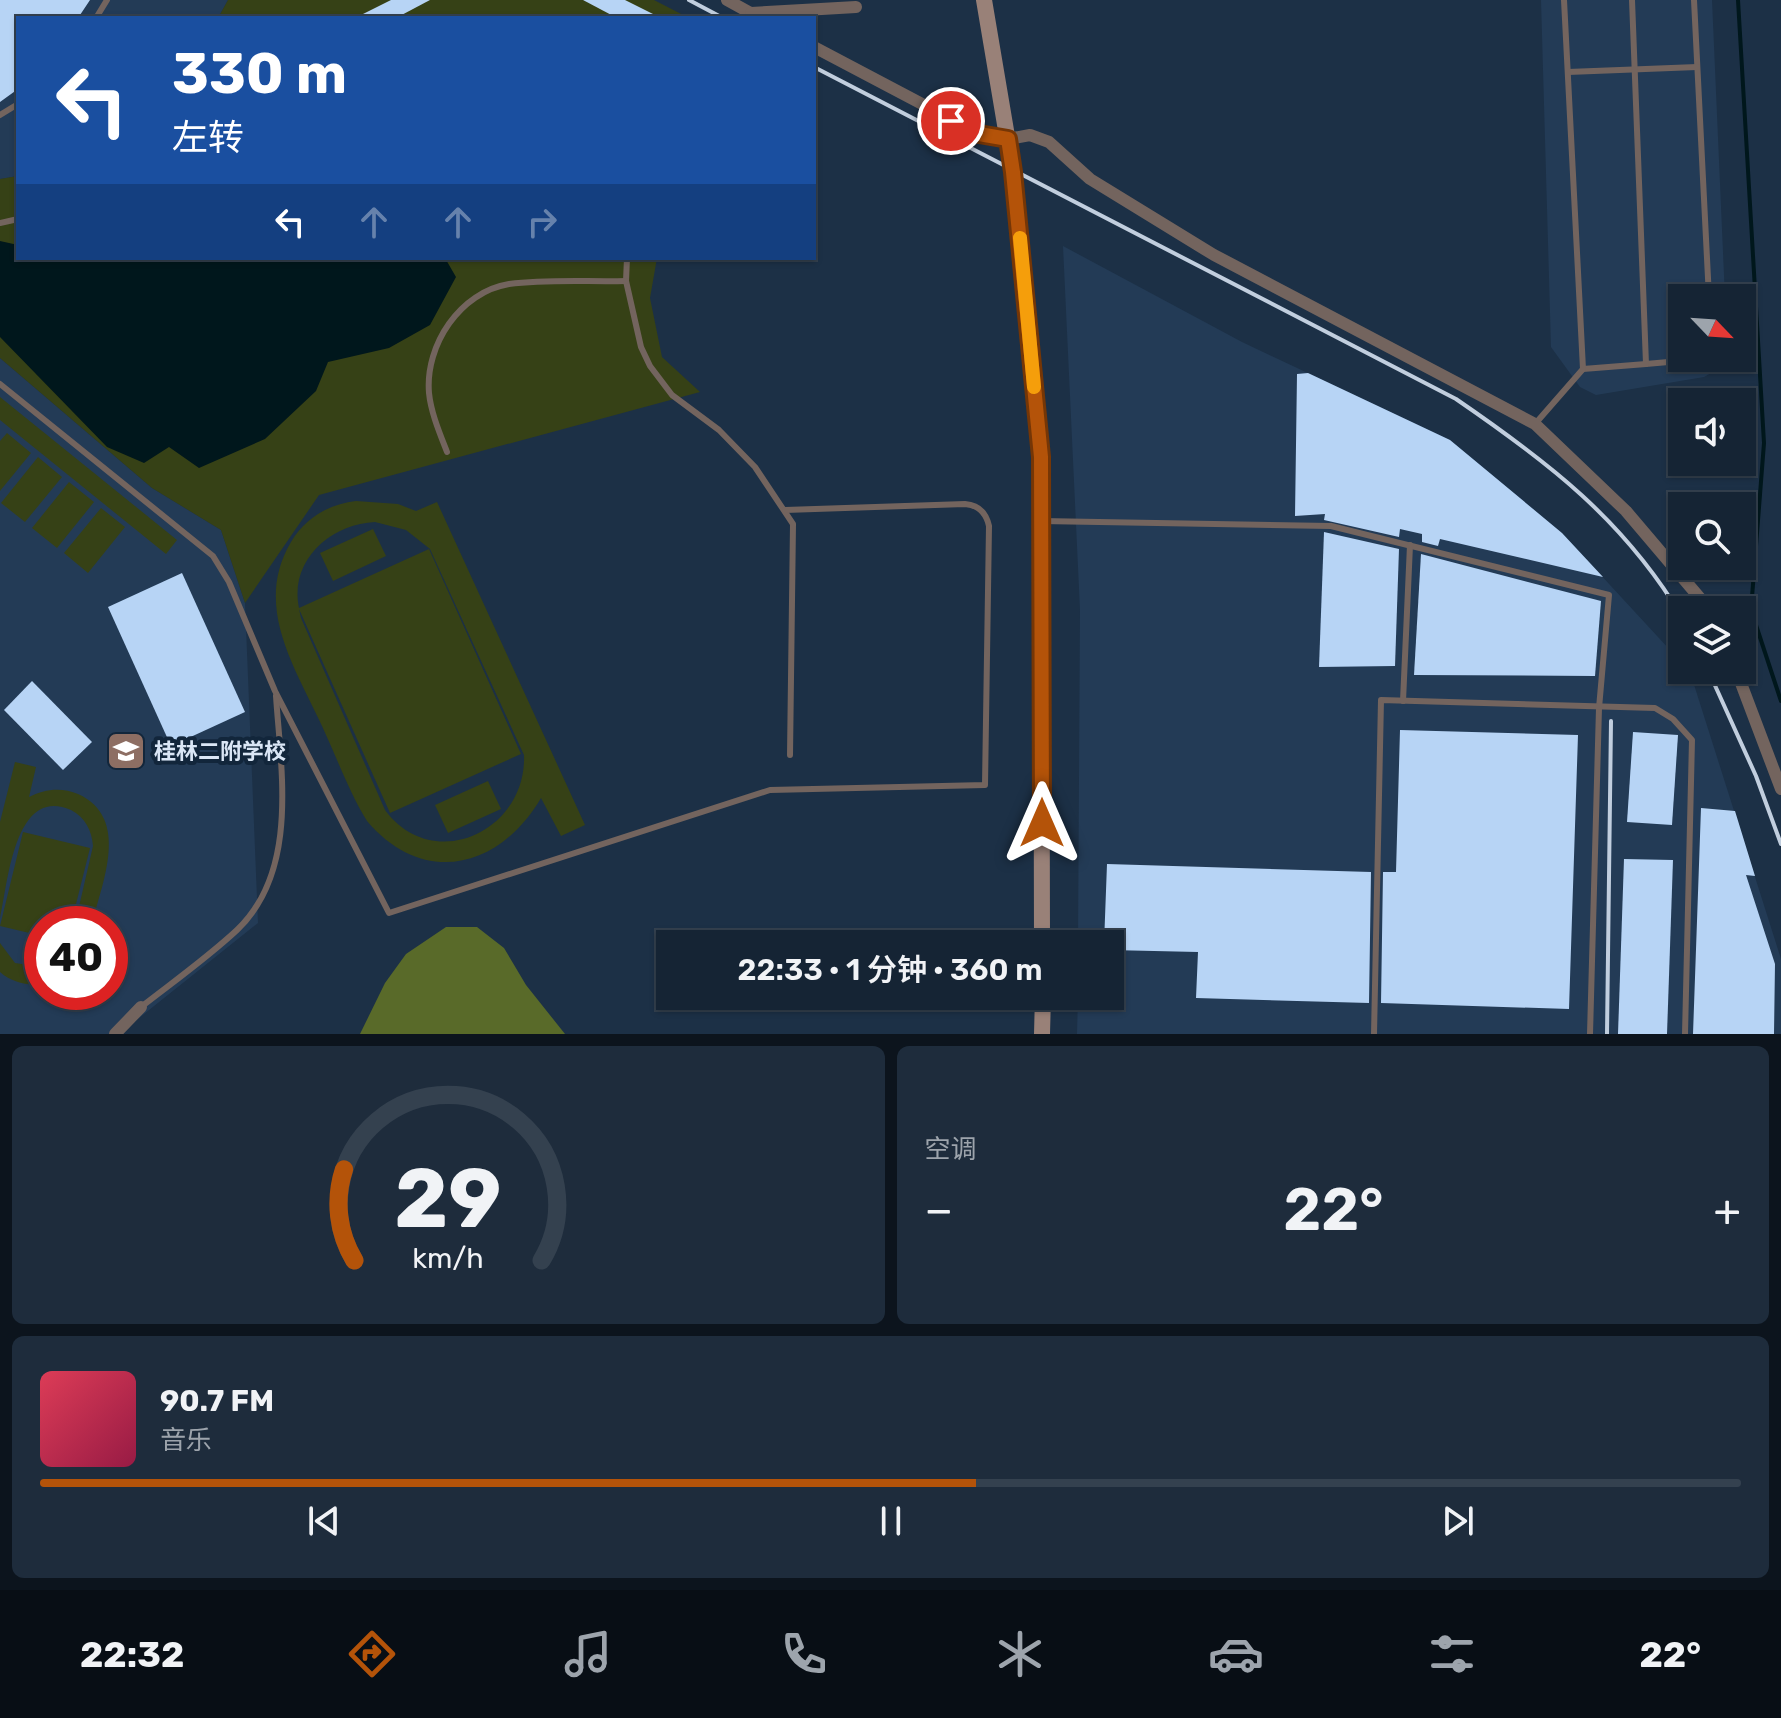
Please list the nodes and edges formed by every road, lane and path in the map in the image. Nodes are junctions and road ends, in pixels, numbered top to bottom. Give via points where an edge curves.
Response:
1 (727, 0) edge
2 (984, 0) edge
3 (1564, 0) edge
4 (1632, 0) edge
5 (1694, 0) edge
6 (856, 7) dead end
7 (756, 15) edge
8 (816, 48) edge
9 (1697, 67) junction
10 (1637, 69) junction
11 (1568, 72) junction
12 (1008, 139) junction
13 (627, 260) edge
14 (626, 281) junction
15 (1708, 284) edge
16 (1668, 363) edge
17 (1646, 364) junction
18 (1583, 369) junction
19 (0, 384) edge
20 (1535, 424) junction
21 (447, 452) dead end
22 (785, 510) junction
23 (1041, 521) junction
24 (1410, 545) junction
25 (1698, 596) edge
26 (1741, 684) edge
27 (275, 691) junction
28 (1403, 701) junction
29 (1599, 708) junction
30 (790, 755) dead end
31 (1781, 789) edge
32 (1042, 930) edge
33 (141, 1007) joint
34 (1043, 1010) edge
35 (115, 1034) edge
36 (1042, 1034) edge
37 (1374, 1034) edge
38 (1590, 1034) edge
39 (1685, 1034) edge

1 - 7 street
2 - 12 street
3 - 11 lane
4 - 10 lane
5 - 9 lane
6 - 7 street
8 - 12 street via 951,121
9 - 10 lane
9 - 15 lane
10 - 11 lane
10 - 17 lane
11 - 18 lane
12 - 20 street via 1030,135 1049,142 1090,179 1214,255
12 - 23 street via 1041,457
13 - 14 lane
14 - 21 lane via 508,285 462,308 442,336 430,373 433,411
14 - 22 lane via 650,366 672,395 719,430 755,467
16 - 17 lane
17 - 18 lane
18 - 20 lane
19 - 27 lane via 213,556
20 - 25 street via 1626,511
22 - 27 lane via 965,504 985,515 985,785 770,790 389,913
22 - 30 lane via 793,524
23 - 24 lane via 1331,526
23 - 32 street
24 - 28 lane
24 - 29 lane via 1609,595
26 - 31 street
27 - 33 lane via 283,814 267,881 239,928
28 - 29 lane
28 - 37 lane via 1381,700
29 - 38 lane
29 - 39 lane via 1655,708 1692,740
33 - 35 street
34 - 36 street

